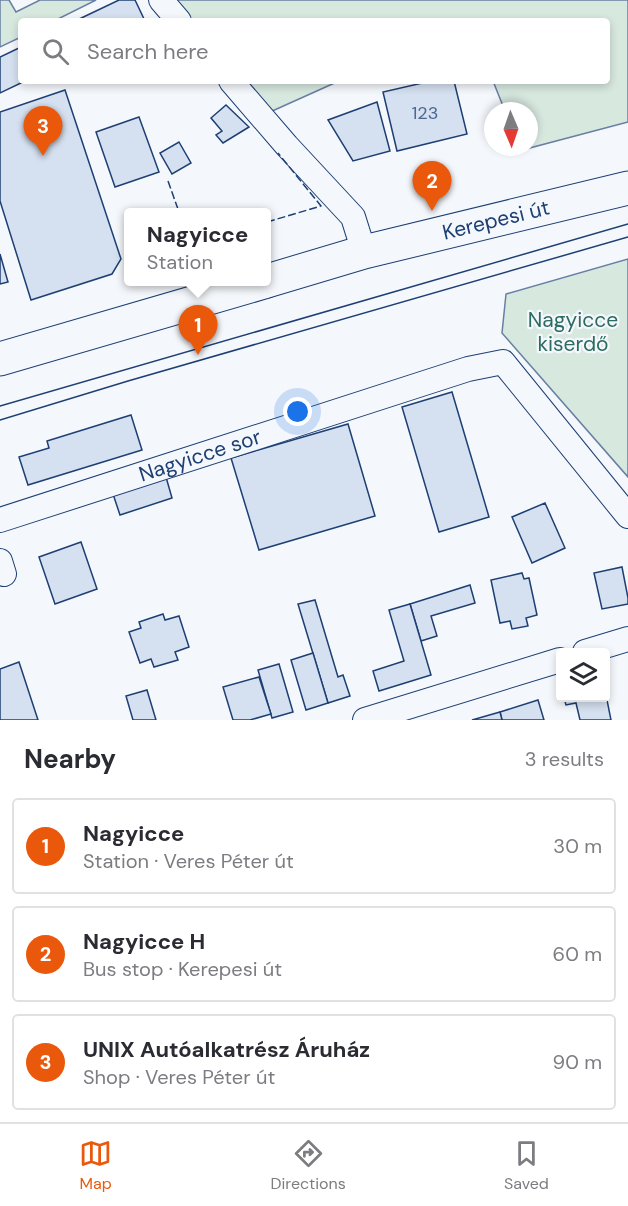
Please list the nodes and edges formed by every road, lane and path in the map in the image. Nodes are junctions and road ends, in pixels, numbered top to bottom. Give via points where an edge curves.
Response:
1 (161, 0) edge
2 (177, 18) edge
3 (234, 84) edge
4 (628, 188) edge
5 (364, 252) junction
6 (271, 280) edge
7 (249, 286) edge
8 (0, 359) edge
9 (628, 516) edge
10 (0, 520) edge
11 (628, 639) edge
12 (598, 648) edge
13 (556, 662) edge
14 (365, 720) edge

1 - 2 street
3 - 5 street via 353,217
4 - 5 main road, Kerepesi út
5 - 6 main road, Kerepesi út
7 - 8 main road, Kerepesi út
9 - 10 street, Nagyicce sor via 503,362 468,369
11 - 12 street
13 - 14 street

